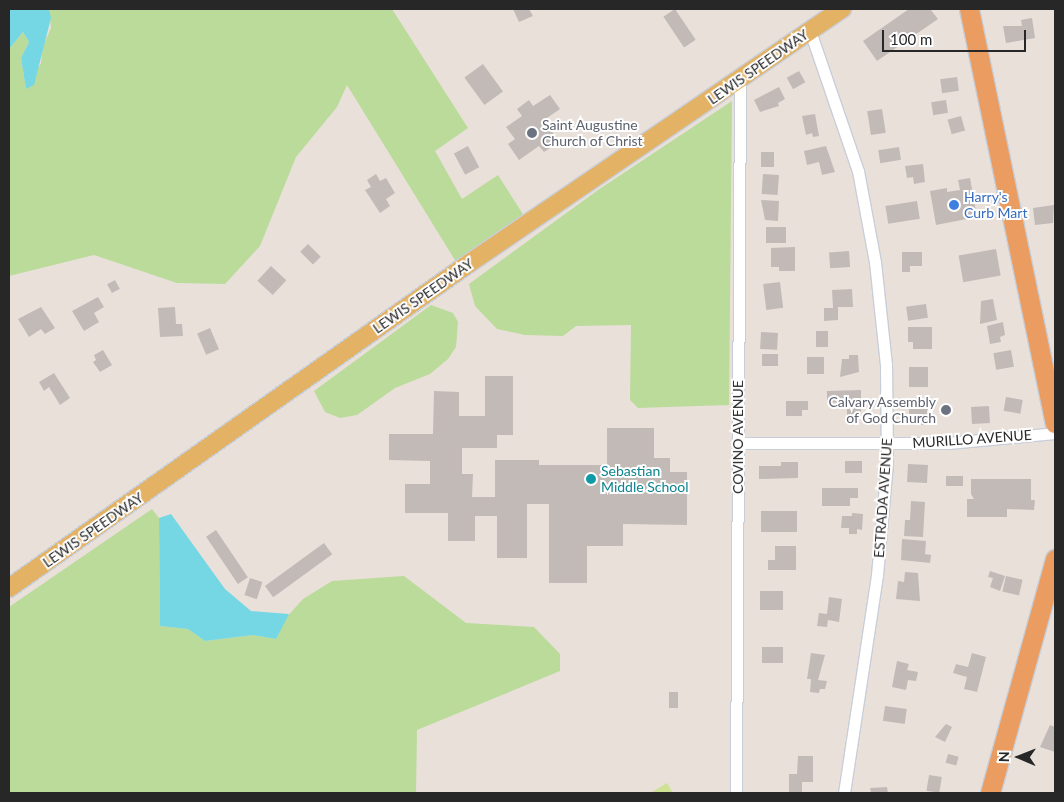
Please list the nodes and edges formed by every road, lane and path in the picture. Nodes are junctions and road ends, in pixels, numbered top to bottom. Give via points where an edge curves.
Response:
1 (842, 9) edge
2 (969, 9) edge
3 (810, 31) junction
4 (740, 81) junction
5 (1055, 423) edge
6 (1055, 433) edge
7 (738, 443) junction
8 (888, 443) junction
9 (1055, 559) edge
10 (9, 588) edge
11 (736, 793) edge
12 (844, 793) edge
13 (990, 793) edge

1 - 3 main road, LEWIS SPEEDWAY
2 - 5 highway
3 - 4 main road, LEWIS SPEEDWAY
3 - 8 street, ESTRADA AVENUE via 849,139 867,216 881,313
4 - 7 street, COVINO AVENUE
4 - 10 main road, LEWIS SPEEDWAY via 468,264
6 - 8 street, MURILLO AVENUE via 948,443
7 - 8 street, MURILLO AVENUE
7 - 11 street, COVINO AVENUE
8 - 12 street, ESTRADA AVENUE via 877,575
9 - 13 highway

